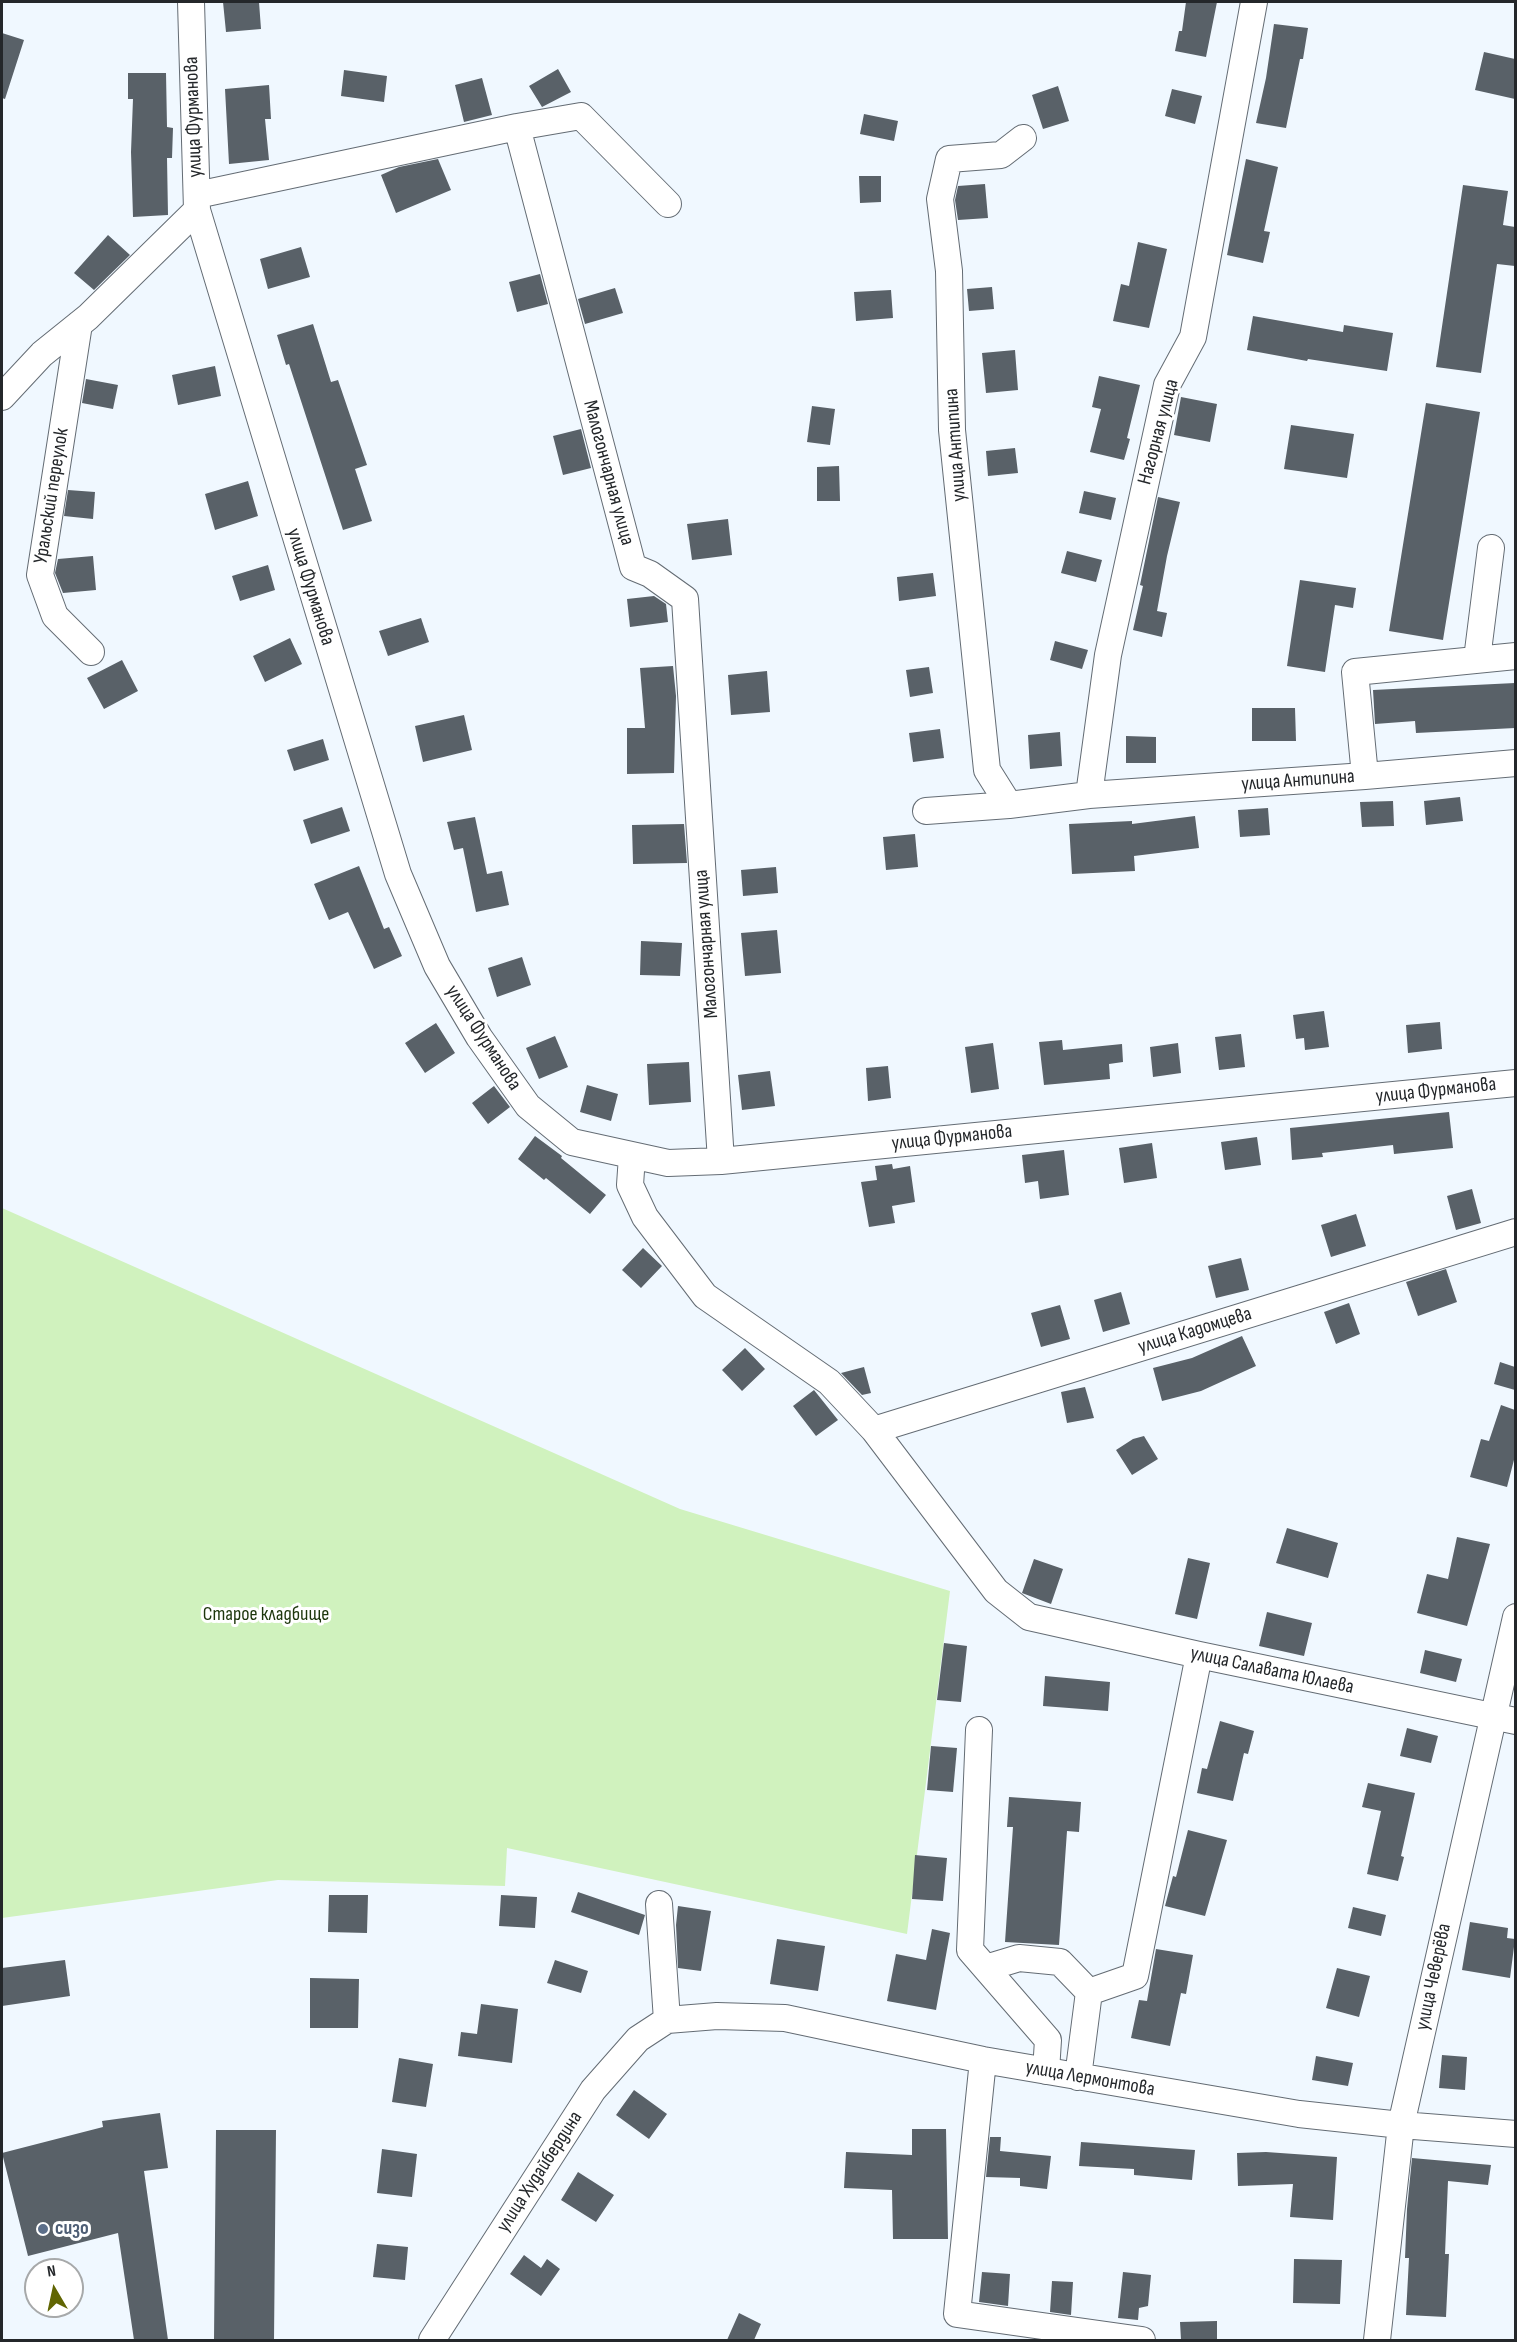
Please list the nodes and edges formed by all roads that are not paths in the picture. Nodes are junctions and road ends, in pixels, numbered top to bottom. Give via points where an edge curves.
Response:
1 (191, 2) edge
2 (1254, 2) edge
3 (517, 127) junction
4 (1023, 138) dead end
5 (197, 202) junction
6 (668, 204) dead end
7 (79, 324) junction
8 (2, 397) edge
9 (1491, 548) dead end
10 (91, 652) dead end
11 (1515, 656) edge
12 (1477, 659) junction
13 (1515, 763) edge
14 (1365, 776) junction
15 (1089, 795) junction
16 (1009, 806) junction
17 (927, 812) dead end
18 (1515, 1083) edge
19 (632, 1156) junction
20 (721, 1161) junction
21 (1515, 1232) edge
22 (874, 1430) junction
23 (1515, 1617) edge
24 (1199, 1656) junction
25 (1504, 1719) edge
26 (979, 1730) dead end
27 (659, 1904) dead end
28 (986, 1968) junction
29 (1089, 1992) junction
30 (667, 2020) junction
31 (983, 2060) junction
32 (1046, 2071) junction
33 (1077, 2077) junction
34 (1401, 2125) junction
35 (1515, 2134) edge
36 (432, 2340) edge
37 (1142, 2340) edge
38 (1377, 2340) edge

1 - 5 street, улица Фурманова
2 - 15 street, Нагорная улица via 1193,337 1167,385 1108,655
3 - 5 street
3 - 6 street via 581,116
3 - 20 street, Малогончарная улица via 633,567 685,599
4 - 16 street, улица Антипина via 1000,155 949,159 940,199 948,271 952,430 987,770
5 - 7 street
5 - 19 street, улица Фурманова via 398,874 437,966 479,1037 528,1106 572,1142
7 - 8 street via 42,354
7 - 10 street, Уральский переулок via 40,576 55,616
9 - 12 street
11 - 12 street
12 - 14 street via 1355,672
13 - 14 street, улица Антипина
14 - 15 street, улица Антипина
15 - 16 street, улица Антипина
16 - 17 street, улица Антипина
18 - 20 street, улица Фурманова
19 - 20 street, улица Фурманова via 668,1163
19 - 22 street via 630,1185 645,1217 705,1296 829,1382
21 - 22 street, улица Кадомцева
22 - 24 street, улица Салавата Юлаева via 996,1591 1029,1617
23 - 25 street, улица Чеверёва
24 - 25 street, улица Салавата Юлаева
24 - 29 street via 1135,1976
25 - 34 street, улица Чеверёва
26 - 28 street via 970,1950
27 - 30 street
28 - 29 street via 1019,1958 1060,1962
28 - 32 street via 1048,2040
29 - 33 street
30 - 31 street, улица Лермонтова via 717,2016 785,2018
30 - 36 street, улица Худайбердина via 638,2039 593,2090
31 - 32 street, улица Лермонтова
31 - 37 street via 957,2314
32 - 33 street, улица Лермонтова
33 - 34 street, улица Лермонтова via 1299,2114
34 - 35 street, улица Лермонтова
34 - 38 street, улица Чеверёва

